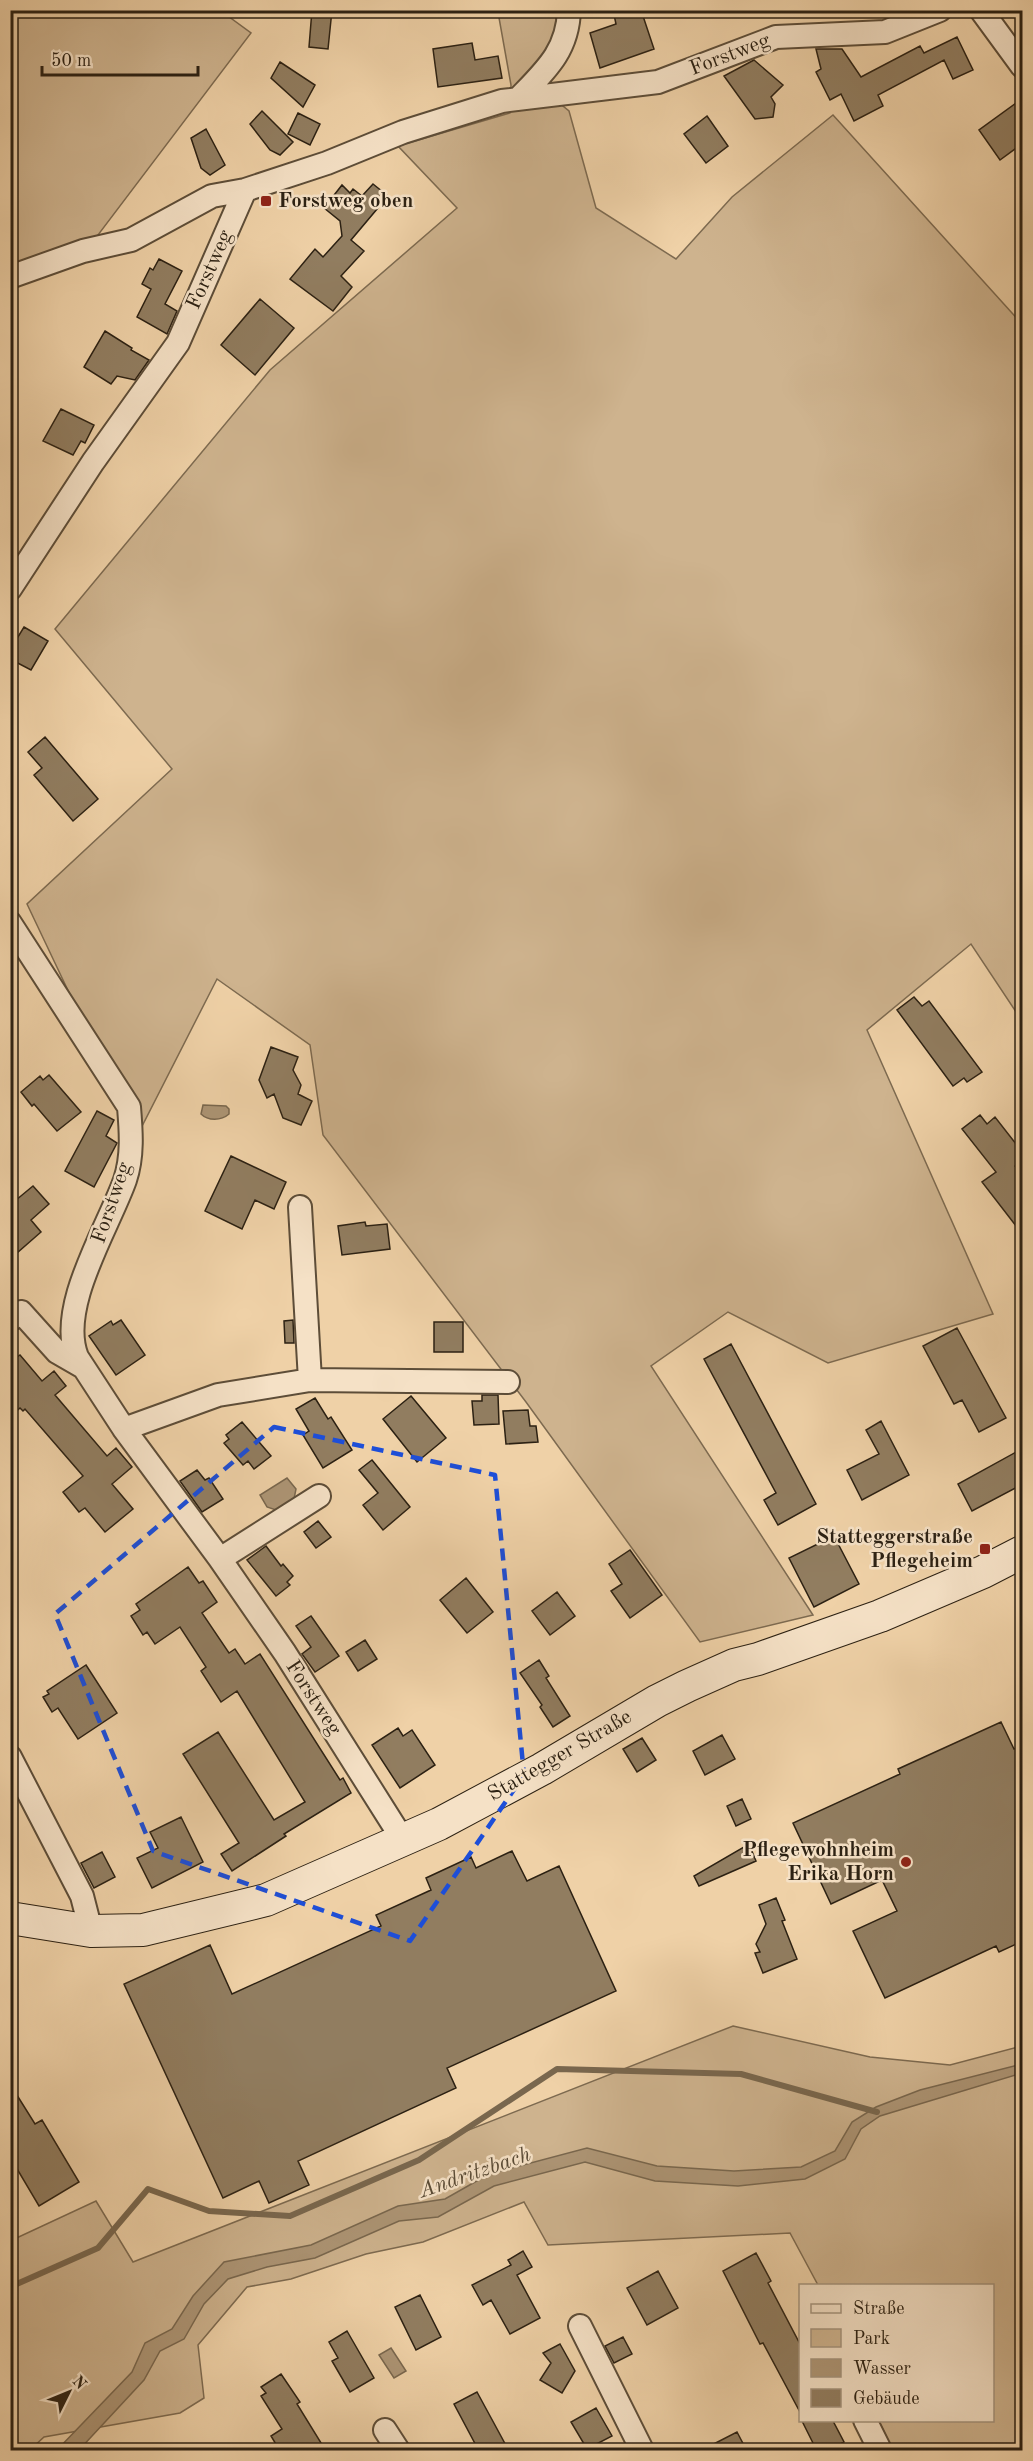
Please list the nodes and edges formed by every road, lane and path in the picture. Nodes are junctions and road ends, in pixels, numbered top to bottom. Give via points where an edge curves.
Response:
1 (569, 10) edge
2 (940, 10) edge
3 (981, 10) edge
4 (1023, 66) edge
5 (518, 99) junction
6 (245, 190) junction
7 (10, 277) edge
8 (10, 589) edge
9 (10, 923) edge
10 (300, 1207) dead end
11 (10, 1320) edge
12 (83, 1366) junction
13 (310, 1380) junction
14 (508, 1382) dead end
15 (124, 1429) junction
16 (319, 1496) dead end
17 (1023, 1552) edge
18 (220, 1559) junction
19 (10, 1757) edge
20 (403, 1840) junction
21 (10, 1918) edge
22 (91, 1931) junction
23 (580, 2326) dead end
24 (866, 2422) edge
25 (385, 2430) dead end
26 (398, 2451) edge
27 (642, 2451) edge
28 (880, 2451) edge

1 - 5 street via 569,29 553,63
2 - 5 street, Forstweg via 885,32 776,37 658,82
3 - 4 street
5 - 6 street, Forstweg via 403,132
6 - 7 street via 212,195 131,240 83,251
6 - 8 street, Forstweg via 178,343 93,462
9 - 12 street, Forstweg via 129,1107 131,1141 125,1178 72,1313 73,1348
10 - 13 street
11 - 12 street, Forstweg via 21,1312 57,1353
12 - 15 street, Forstweg
13 - 14 street
13 - 15 street via 219,1395
15 - 18 street, Forstweg
16 - 18 street
17 - 20 main road, Stattegger Straße via 888,1612 734,1665 687,1686 542,1769
18 - 20 street, Forstweg via 285,1653
19 - 22 street via 82,1896
20 - 22 main road, Stattegger Straße via 266,1900 143,1930
21 - 22 main road, Stattegger Straße
23 - 27 street
24 - 28 street
25 - 26 street

